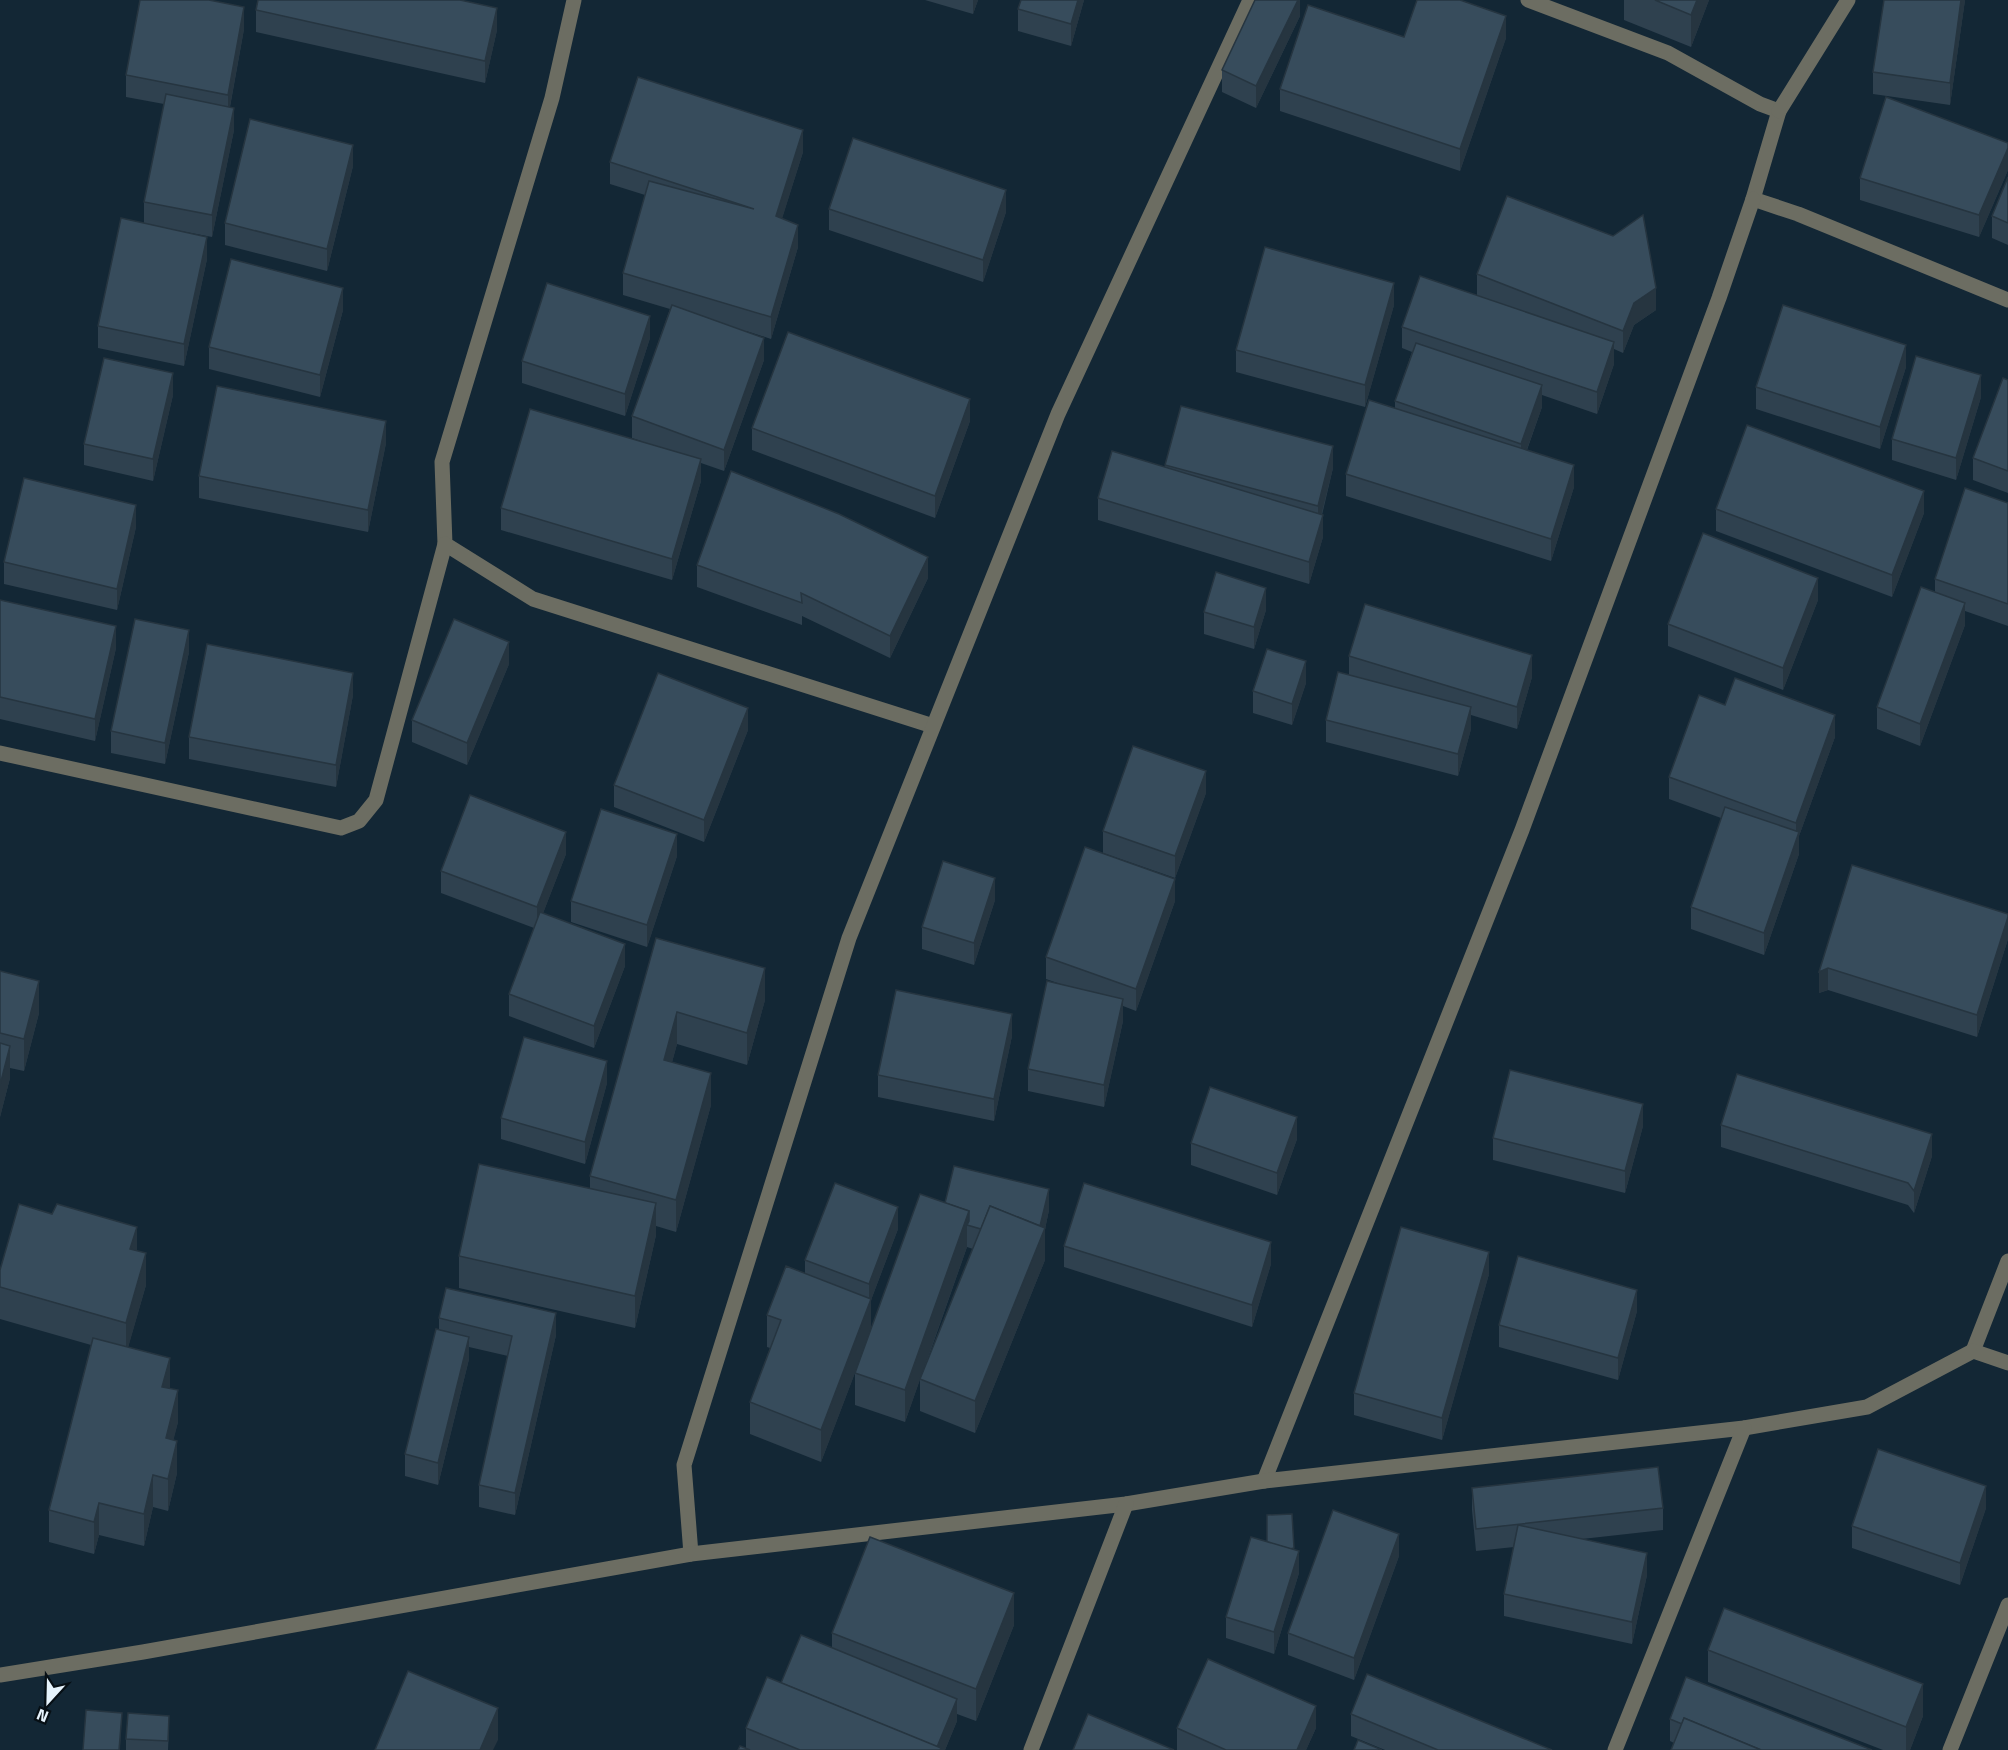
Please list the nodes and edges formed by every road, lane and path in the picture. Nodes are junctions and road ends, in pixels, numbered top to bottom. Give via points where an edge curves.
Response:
1 (574, 0) edge
2 (1250, 0) edge
3 (1528, 0) edge
4 (1848, 0) edge
5 (1779, 111) junction
6 (1753, 200) junction
7 (2008, 300) edge
8 (445, 544) junction
9 (933, 726) junction
10 (0, 753) edge
11 (2008, 1261) edge
12 (1973, 1351) junction
13 (2008, 1363) edge
14 (1744, 1428) junction
15 (1264, 1481) junction
16 (1126, 1504) junction
17 (691, 1554) junction
18 (2008, 1605) edge
19 (0, 1675) edge
20 (1031, 1750) edge
21 (1615, 1750) edge
22 (1950, 1750) edge

1 - 8 street via 552,98 442,462
2 - 9 street via 1058,414
3 - 5 street via 1668,53
4 - 5 street
5 - 6 street
6 - 7 street via 1798,214
6 - 15 street via 1522,830
8 - 9 street via 533,599
8 - 10 street via 376,800 359,821 341,828
9 - 17 street via 849,938 684,1465
11 - 12 street
12 - 13 street
12 - 14 street via 1867,1407
14 - 15 street
14 - 21 street
15 - 16 street
16 - 17 street
16 - 20 street
17 - 19 street
18 - 22 street

